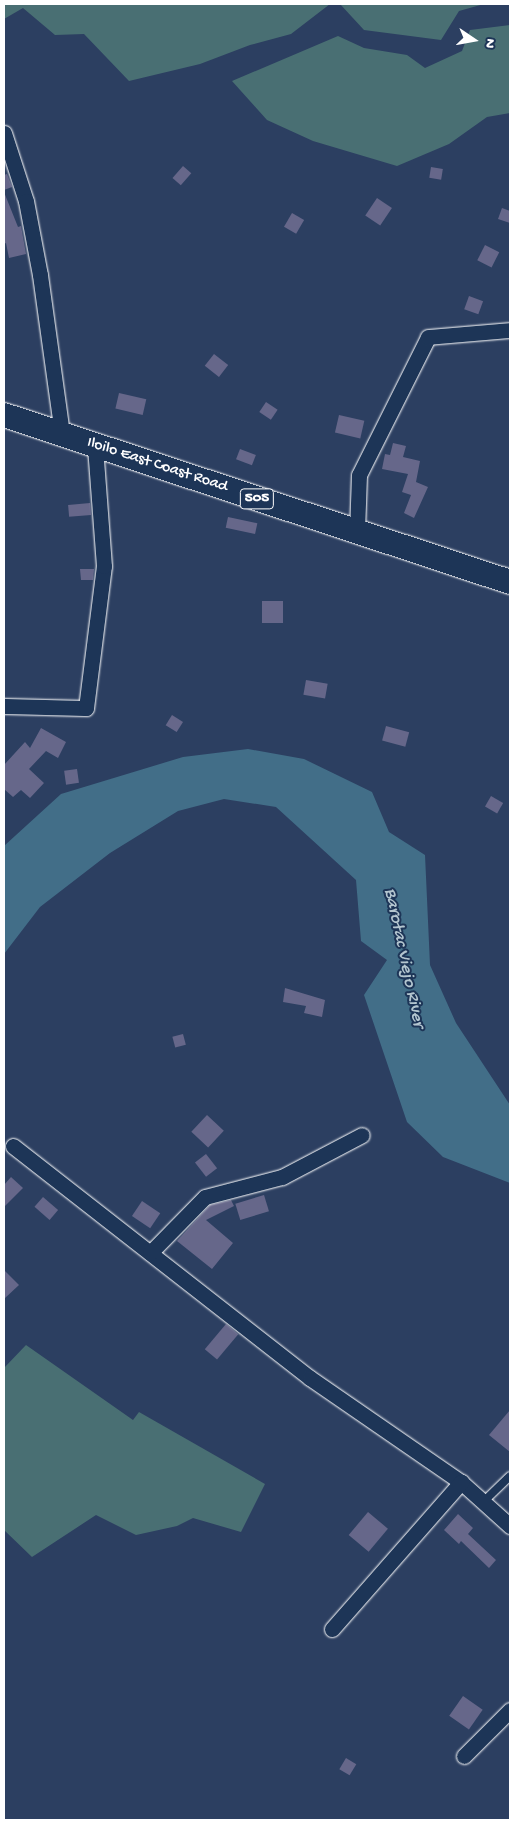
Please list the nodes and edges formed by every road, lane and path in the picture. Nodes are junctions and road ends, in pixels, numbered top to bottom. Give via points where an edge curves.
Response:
1 (4, 133) edge
2 (510, 330) edge
3 (4, 415) edge
4 (62, 434) junction
5 (95, 445) junction
6 (357, 532) junction
7 (510, 582) edge
8 (4, 706) edge
9 (362, 1135) dead end
10 (13, 1146) dead end
11 (150, 1254) junction
12 (510, 1476) edge
13 (461, 1482) junction
14 (483, 1502) junction
15 (510, 1526) edge
16 (332, 1629) dead end
17 (510, 1710) edge
18 (464, 1756) dead end

1 - 4 street via 26,201 40,275
2 - 6 street via 428,337 359,475
3 - 4 main road, Iloilo East Coast Road / 505
4 - 5 main road, Iloilo East Coast Road / 505
5 - 6 main road, Iloilo East Coast Road / 505
5 - 8 street via 104,566 86,708
6 - 7 main road, Iloilo East Coast Road / 505
9 - 11 street via 282,1177 205,1197
10 - 11 street
11 - 13 street via 310,1378
12 - 14 lane
13 - 14 street
13 - 16 street
14 - 15 street
17 - 18 street

